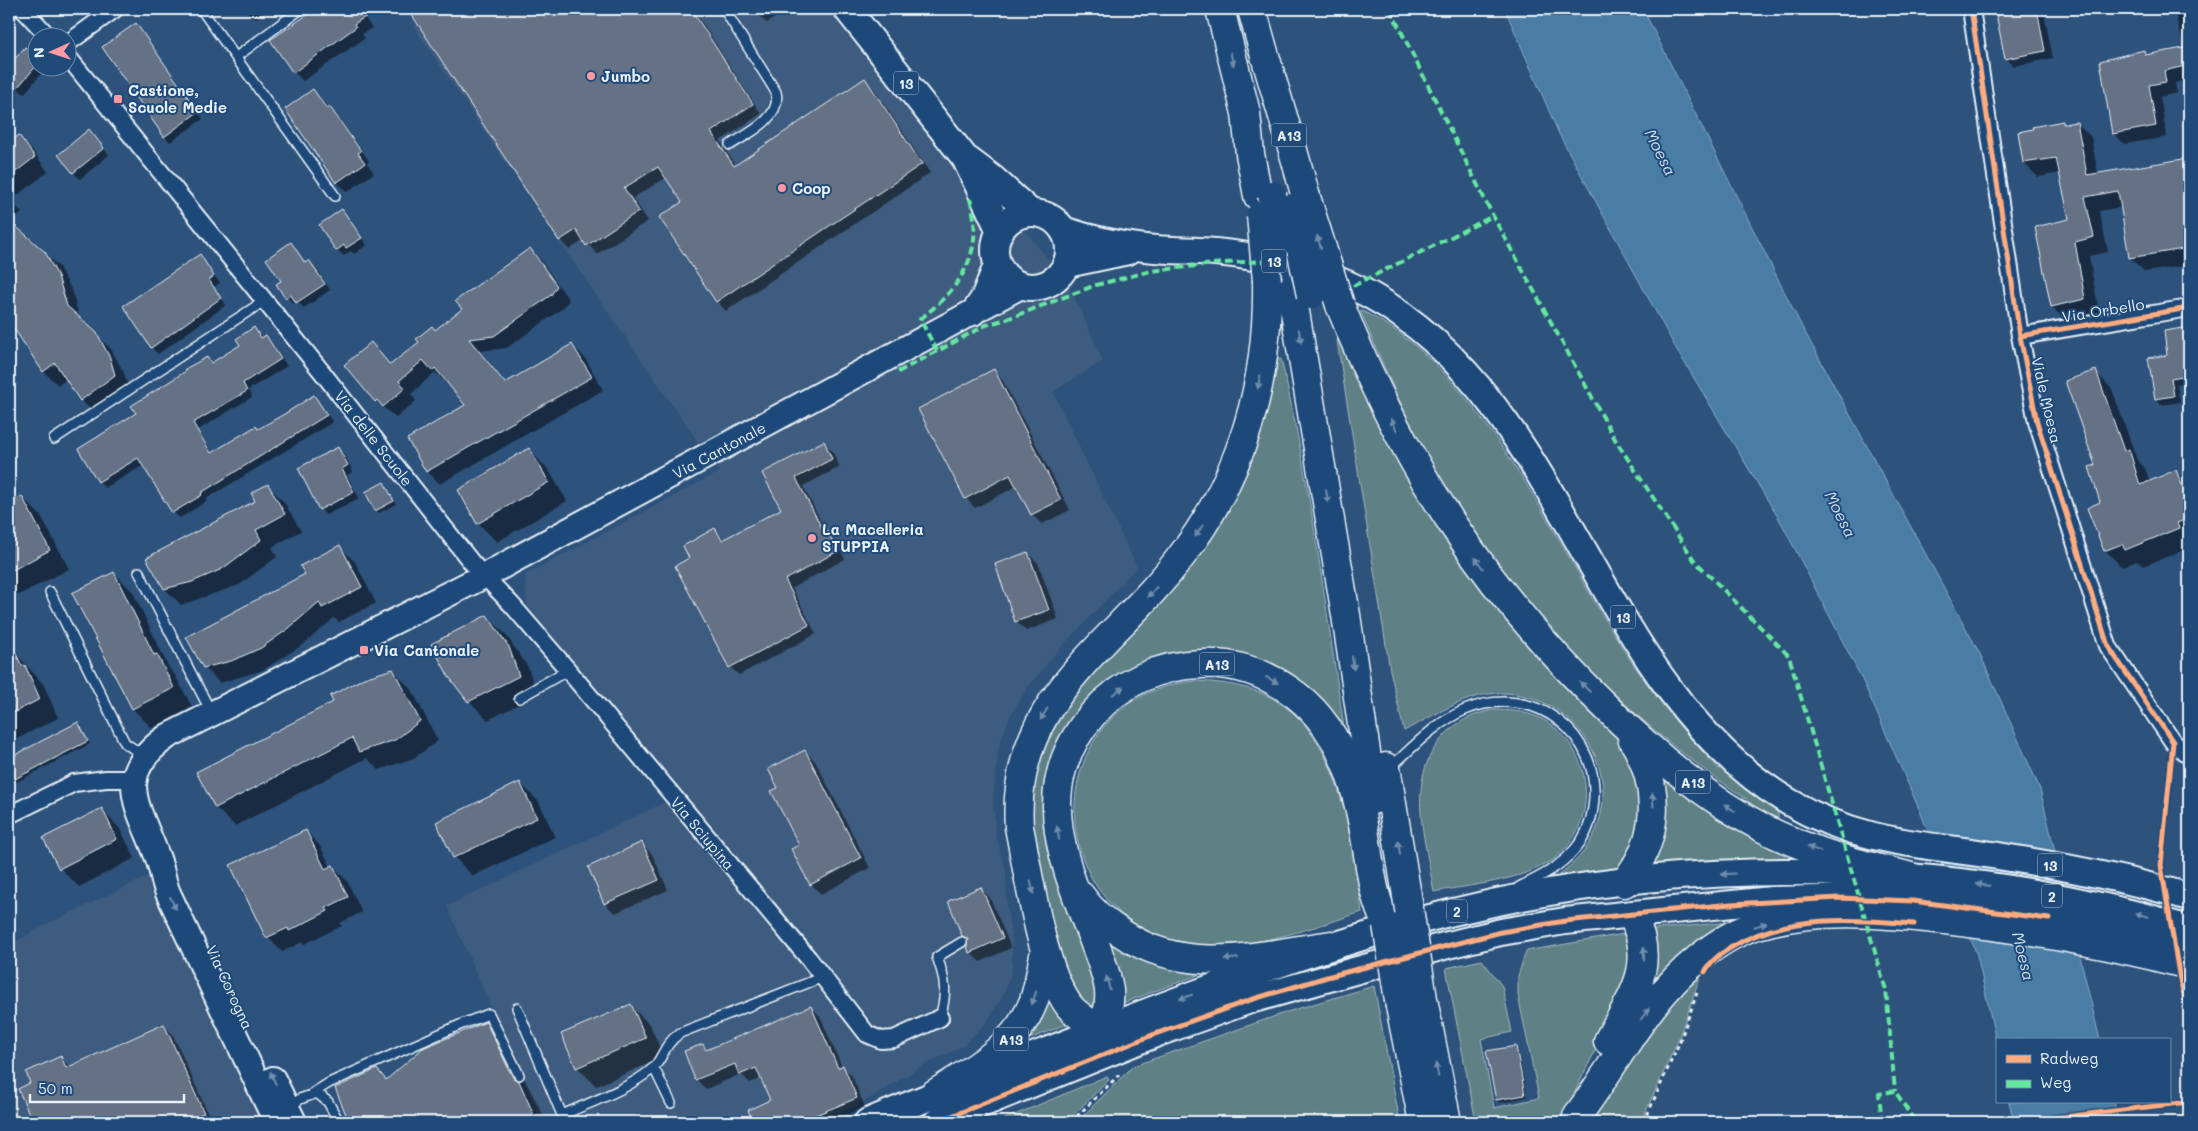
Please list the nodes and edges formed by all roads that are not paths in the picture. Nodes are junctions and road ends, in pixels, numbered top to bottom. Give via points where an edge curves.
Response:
1 (23, 9) edge
2 (115, 9) edge
3 (201, 9) edge
4 (301, 9) edge
5 (724, 9) edge
6 (847, 9) edge
7 (1220, 9) edge
8 (1252, 9) edge
9 (1971, 9) edge
10 (41, 28) edge
11 (78, 35) edge
12 (236, 57) junction
13 (78, 69) edge
14 (730, 145) dead end
15 (965, 158) junction
16 (1281, 195) junction
17 (335, 196) dead end
18 (1031, 213) junction
19 (1063, 230) junction
20 (1000, 231) junction
21 (1144, 248) junction
22 (997, 263) junction
23 (1066, 264) junction
24 (1021, 286) junction
25 (1289, 288) junction
26 (264, 300) junction
27 (2189, 308) edge
28 (973, 313) junction
29 (2020, 336) junction
30 (54, 438) dead end
31 (139, 572) dead end
32 (484, 576) junction
33 (50, 592) dead end
34 (568, 670) junction
35 (519, 698) dead end
36 (212, 714) junction
37 (1620, 721) junction
38 (144, 756) junction
39 (2189, 756) edge
40 (1386, 772) junction
41 (134, 779) junction
42 (9, 815) edge
43 (1911, 877) junction
44 (1071, 880) junction
45 (1618, 889) junction
46 (2186, 896) edge
47 (1486, 904) junction
48 (1390, 906) junction
49 (1632, 915) junction
50 (1564, 921) junction
51 (2189, 929) edge
52 (962, 942) dead end
53 (1331, 945) junction
54 (1045, 951) junction
55 (2189, 951) edge
56 (2189, 966) edge
57 (823, 977) junction
58 (1412, 1003) junction
59 (516, 1008) dead end
60 (940, 1018) joint
61 (1101, 1030) junction
62 (1154, 1034) junction
63 (1085, 1062) junction
64 (654, 1068) junction
65 (519, 1075) dead end
66 (313, 1093) junction
67 (933, 1095) junction
68 (671, 1102) dead end
69 (286, 1118) edge
70 (1576, 1119) edge
71 (339, 1122) edge
72 (868, 1122) edge
73 (937, 1122) edge
74 (1423, 1122) edge
75 (1447, 1122) edge

1 - 10 street
2 - 11 street
3 - 12 lane
4 - 12 lane
5 - 14 lane via 778,100 770,116
6 - 15 main road, 13
7 -> 16 highway, A13 via 1246,113
8 - 16 highway, A13 via 1269,77 1278,140
9 - 29 street, Viale Moesa
12 - 17 lane
13 - 26 street, Via delle Scuole
15 - 18 main road, 13
15 - 20 main road, 13
16 - 25 highway, A13, bridge
16 - 25 highway, A13, bridge
37 -> 16 highway, A13, bridge via 1577,680 1523,620 1446,517 1387,412 1340,305
18 - 19 main road via 1044,214
18 - 20 main road via 1019,215
19 - 21 main road, 13
19 - 23 main road via 1069,252
20 - 22 main road via 995,247
21 - 23 main road, 13
21 - 46 main road, 13 via 1217,252 1297,267 1353,286 1412,324 1455,363 1497,412 1536,470 1654,666 1710,736 1763,784 1803,809 1854,832 1915,845 2064,868
22 - 24 main road via 1007,277
22 - 28 street via 983,298
23 - 24 main road via 1053,281 1032,287
24 - 28 street, Via Cantonale
25 - 40 highway, A13 via 1338,452
25 -> 48 highway, A13 via 1344,605
25 -> 54 highway, A13 via 1266,331 1257,391 1240,453 1218,503 1183,555 1052,701 1025,753 1018,790 1019,826
26 - 30 lane
26 - 32 street, Via delle Scuole
27 - 29 street, Via Orbello
28 - 32 street, Via Cantonale
29 - 39 street, Viale Moesa via 2037,422 2108,646 2173,742
31 - 36 lane
32 - 34 street, Via Sciupina
32 - 36 street, Via Cantonale
33 - 38 lane via 125,742
34 - 35 lane
34 - 57 street, Via Sciupina
36 - 38 street, Via Cantonale via 168,736
43 -> 37 highway, A13 via 1838,858 1773,833 1718,800
45 -> 37 highway, A13 via 1646,847 1652,828 1654,799 1646,763
38 - 41 street, Via Cantonale
40 - 47 lane via 1426,734 1448,719 1464,710 1494,702 1519,703 1542,710 1557,718 1580,742 1589,760 1595,796 1586,832 1577,848 1552,871
48 -> 40 highway, A13
41 - 42 street via 74,783
41 - 69 street, Via Corogna via 140,814 158,857 168,893
43 -> 45 main road, 2 via 1776,872 1706,875
51 -> 43 main road, 2 via 2063,898
44 -> 48 highway, A13 via 1058,837 1056,800 1066,756 1085,723 1113,694 1148,674 1182,665 1220,664 1254,672 1284,686 1312,709 1336,740 1351,774
53 -> 44 highway, A13 via 1227,960 1176,957 1142,946 1113,928 1083,899
61 -> 44 highway, A13 via 1110,1008 1108,981
45 - 47 main road, 2 via 1586,888
45 - 49 main road
45 - 50 main road, A13 via 1594,908
47 - 53 main road, 2
48 - 58 highway, A13, bridge
49 - 50 main road, 2
49 - 55 main road, 2 via 1772,900 1870,898 1976,908 2090,927
70 -> 49 highway via 1584,1087 1640,978 1644,950 1641,932
50 - 62 main road, 2 via 1501,932 1327,977
52 - 60 lane via 937,957 946,998
53 -> 61 main road, 2
54 - 61 highway, A13 via 1065,999 1080,1017
54 -> 67 highway, A13 via 1033,1002 1012,1037 991,1057
70 -> 56 highway via 1643,1017 1685,970 1744,930 1777,920 1829,914 1872,914 1978,924 2133,951
57 - 60 street, Via Sciupina via 867,1034 881,1040 894,1040
57 - 64 lane via 680,1033 669,1041
58 - 74 highway, A13
75 -> 58 highway, A13
59 - 64 lane via 562,1115 637,1080
61 - 62 main road, A13 via 1125,1035
61 - 63 main road, A13
61 - 67 main road, 2
62 - 63 main road, 2
63 - 73 main road, 2
64 - 68 lane
65 - 66 lane via 489,1014 329,1083
66 - 69 lane via 300,1099
66 - 71 lane via 321,1094
67 - 72 main road, 2

